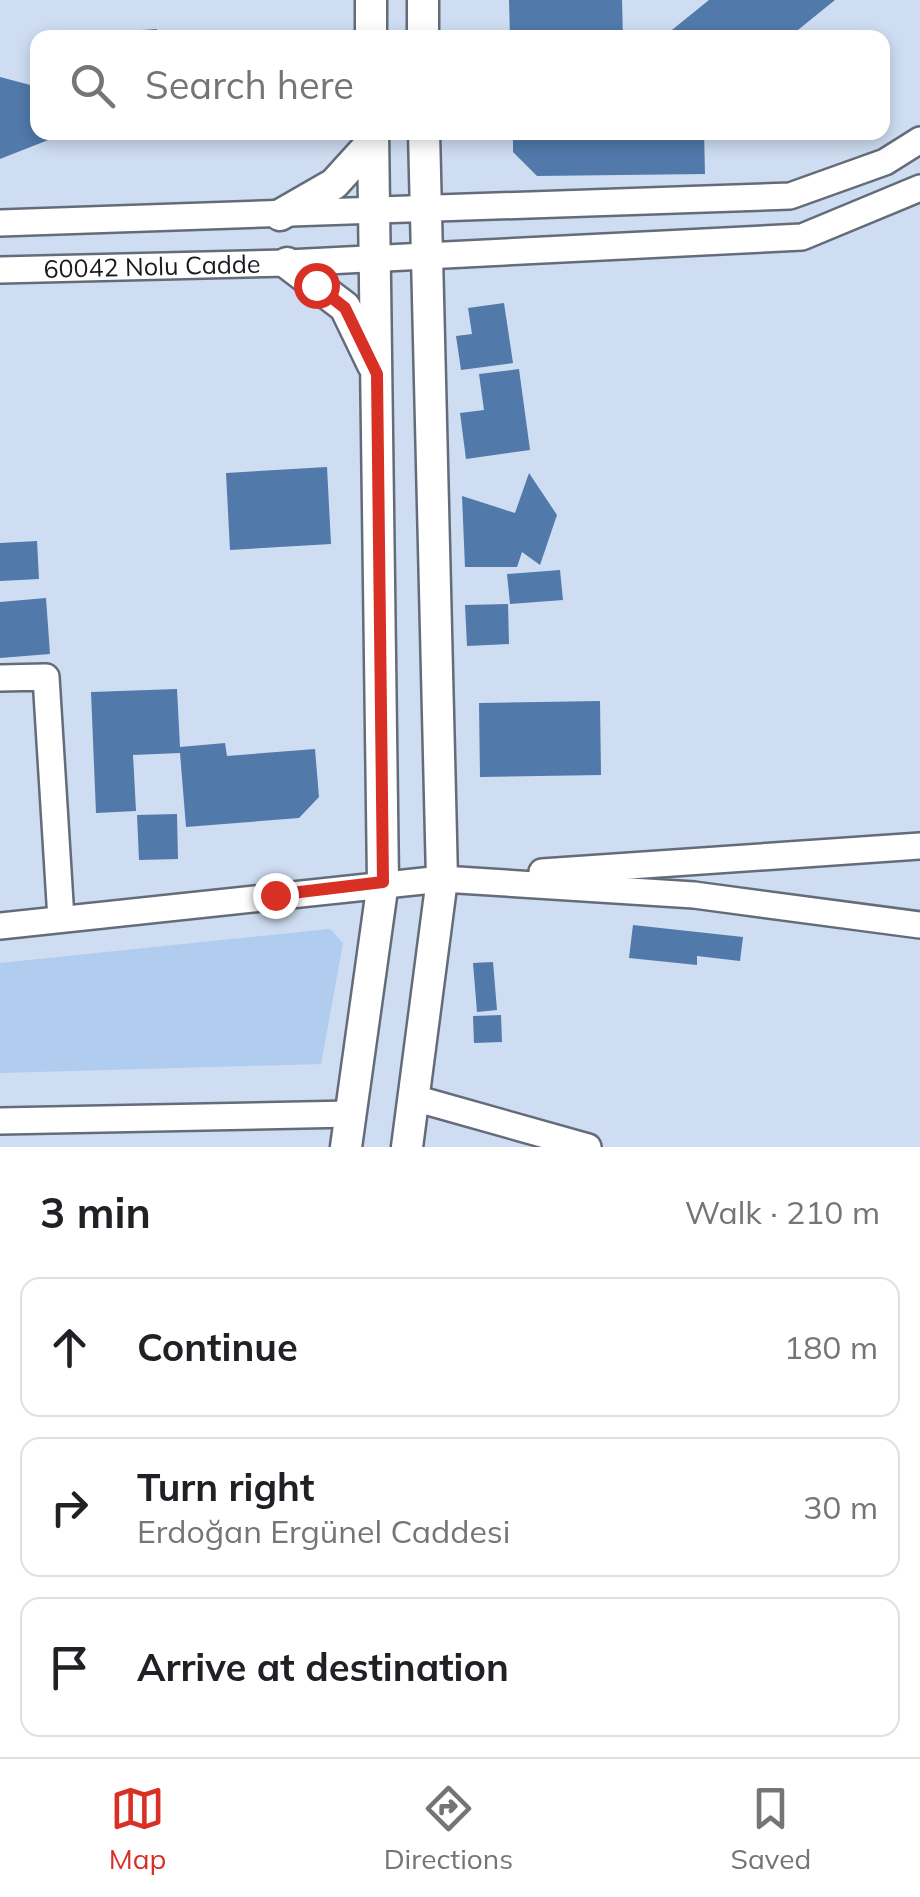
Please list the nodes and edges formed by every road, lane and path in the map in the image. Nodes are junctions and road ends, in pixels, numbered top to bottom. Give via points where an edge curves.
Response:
1 (371, 0) edge
2 (423, 0) edge
3 (372, 30) edge
4 (423, 30) edge
5 (370, 140) edge
6 (373, 140) edge
7 (424, 140) edge
8 (920, 140) edge
9 (920, 188) edge
10 (425, 210) junction
11 (375, 212) junction
12 (280, 215) junction
13 (0, 223) edge
14 (426, 254) junction
15 (375, 257) junction
16 (287, 263) junction
17 (0, 270) edge
18 (377, 374) junction
19 (0, 678) edge
20 (920, 846) edge
21 (442, 879) junction
22 (383, 882) junction
23 (61, 920) junction
24 (920, 925) edge
25 (0, 926) edge
26 (414, 1098) junction
27 (350, 1114) junction
28 (0, 1121) edge
29 (346, 1147) edge
30 (407, 1147) edge
31 (588, 1147) edge

1 - 3 main road
2 - 4 main road
5 - 12 main road via 334,184
6 - 11 main road
7 - 10 main road
8 - 10 street via 885,162 790,196
9 - 14 street, 60042 Nolu Cadde via 802,236
10 - 11 street
10 - 14 main road
11 - 12 street
11 - 15 main road
12 - 13 street
14 - 15 street, 60042 Nolu Cadde
14 - 21 main road
15 - 16 street, 60042 Nolu Cadde
15 - 18 main road
16 - 17 street, 60042 Nolu Cadde
16 - 18 main road via 345,308
18 - 22 main road
19 - 23 street via 46,677
20 - 21 street
21 - 22 street
21 - 24 street via 694,895
21 - 26 main road
22 - 23 street
22 - 27 main road
23 - 25 street
26 - 30 main road
26 - 31 street
27 - 28 street
27 - 29 main road

